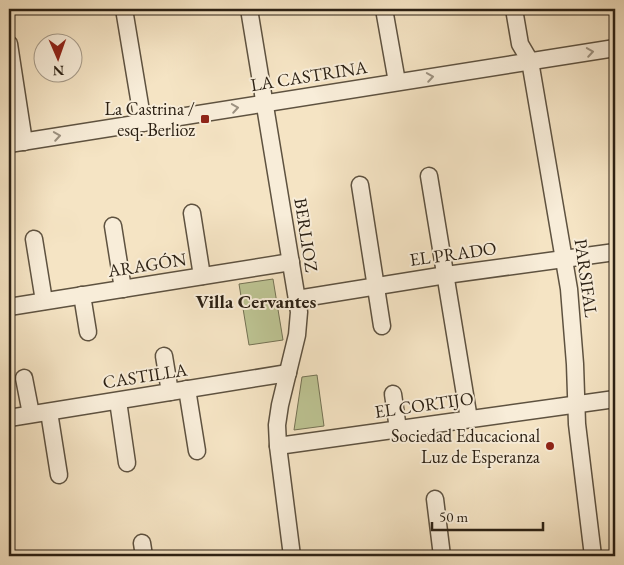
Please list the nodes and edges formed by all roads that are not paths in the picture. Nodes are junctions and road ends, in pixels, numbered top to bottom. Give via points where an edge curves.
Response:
1 (124, 9) edge
2 (249, 9) edge
3 (384, 9) edge
4 (514, 9) edge
5 (9, 44) edge
6 (615, 48) edge
7 (530, 61) junction
8 (396, 82) junction
9 (264, 104) junction
10 (143, 123) junction
11 (17, 143) edge
12 (429, 176) dead end
13 (360, 185) dead end
14 (192, 213) dead end
15 (113, 226) dead end
16 (34, 239) dead end
17 (615, 252) edge
18 (564, 258) junction
19 (291, 262) junction
20 (446, 275) junction
21 (202, 276) junction
22 (376, 286) junction
23 (123, 289) junction
24 (82, 295) junction
25 (297, 299) junction
26 (44, 301) junction
27 (9, 307) edge
28 (382, 326) dead end
29 (88, 332) dead end
30 (164, 356) dead end
31 (288, 373) junction
32 (24, 378) dead end
33 (187, 389) junction
34 (170, 392) junction
35 (393, 394) dead end
36 (615, 399) edge
37 (118, 401) junction
38 (576, 405) junction
39 (48, 412) junction
40 (31, 414) junction
41 (9, 418) edge
42 (469, 419) junction
43 (398, 429) junction
44 (278, 446) junction
45 (197, 451) dead end
46 (127, 463) dead end
47 (59, 475) dead end
48 (435, 499) dead end
49 (292, 556) edge
50 (442, 556) edge
51 (593, 556) edge

1 - 10 street
2 - 9 street, BERLIOZ
3 - 8 street
4 - 7 street, PARSIFAL via 520,44
5 - 11 street
7 -> 6 street, LA CASTRINA
8 -> 7 street, LA CASTRINA
7 - 18 street, PARSIFAL
8 - 9 street, LA CASTRINA
10 -> 9 street, LA CASTRINA
9 - 19 street, BERLIOZ
11 -> 10 street, LA CASTRINA
12 - 20 street
13 - 22 street
14 - 21 street
15 - 23 street
16 - 26 street
17 - 18 street, EL PRADO
18 - 20 street, EL PRADO
18 - 38 street, PARSIFAL via 572,322
19 - 21 street, ARAGÓN
19 - 25 street, BERLIOZ
20 - 22 street, EL PRADO
20 - 42 street
21 - 23 street, ARAGÓN
22 - 25 street, EL PRADO
22 - 28 street
23 - 24 street, ARAGÓN
24 - 26 street, ARAGÓN
24 - 29 street
25 - 31 street, BERLIOZ via 298,328
26 - 27 street, ARAGÓN
30 - 34 street
31 - 33 street, CASTILLA
31 - 44 street, BERLIOZ via 278,415
32 - 40 street
33 - 34 street, CASTILLA
33 - 45 street
34 - 37 street, CASTILLA
35 - 43 street
36 - 38 street, EL CORTIJO
37 - 39 street, CASTILLA
37 - 46 street
38 - 42 street, EL CORTIJO
38 - 51 street, PARSIFAL
39 - 40 street, CASTILLA
39 - 47 street
40 - 41 street, CASTILLA
42 - 43 street, EL CORTIJO
43 - 44 street, EL CORTIJO
44 - 49 street, BERLIOZ
48 - 50 street

